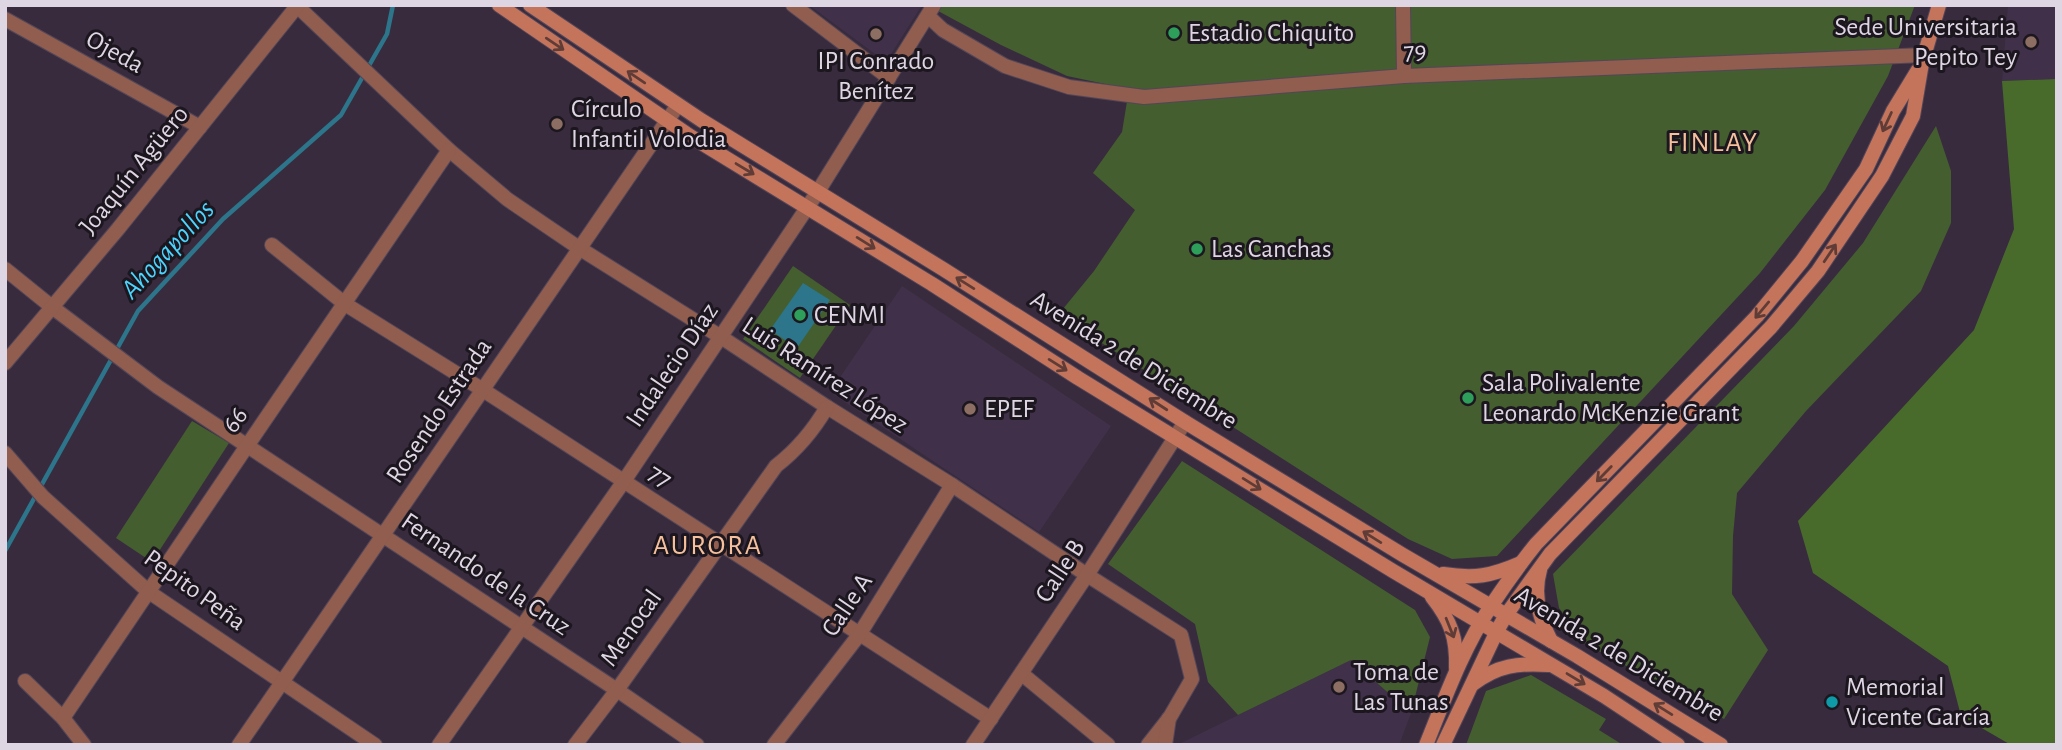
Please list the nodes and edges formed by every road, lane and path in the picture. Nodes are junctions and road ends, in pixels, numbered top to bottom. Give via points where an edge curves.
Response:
1 (499, 5) edge
2 (793, 5) edge
3 (1403, 5) edge
4 (1939, 5) edge
5 (297, 6) edge
6 (536, 7) edge
7 (931, 10) edge
8 (5, 19) edge
9 (527, 26) junction
10 (1924, 59) junction
11 (1404, 76) junction
12 (889, 78) junction
13 (678, 105) junction
14 (668, 120) junction
15 (200, 127) junction
16 (449, 150) junction
17 (817, 193) junction
18 (808, 207) junction
19 (272, 245) dead end
20 (579, 248) junction
21 (5, 269) edge
22 (345, 304) junction
23 (52, 307) junction
24 (721, 337) junction
25 (5, 363) edge
26 (483, 390) junction
27 (827, 407) junction
28 (1185, 422) junction
29 (1176, 438) junction
30 (247, 446) junction
31 (5, 453) edge
32 (624, 481) junction
33 (952, 485) junction
34 (384, 536) junction
35 (720, 545) junction
36 (1521, 563) junction
37 (1542, 565) junction
38 (1431, 572) junction
39 (1087, 575) junction
40 (1426, 591) junction
41 (149, 592) junction
42 (1491, 605) junction
43 (1506, 615) junction
44 (1481, 622) junction
45 (521, 627) junction
46 (1497, 631) junction
47 (859, 635) junction
48 (1552, 642) junction
49 (1554, 666) junction
50 (1456, 671) junction
51 (1022, 674) junction
52 (25, 681) dead end
53 (284, 682) junction
54 (1472, 685) junction
55 (617, 690) junction
56 (1170, 717) junction
57 (63, 719) junction
58 (991, 719) junction
59 (84, 745) edge
60 (239, 745) edge
61 (375, 745) edge
62 (439, 745) edge
63 (575, 745) edge
64 (697, 745) edge
65 (774, 745) edge
66 (973, 745) edge
67 (1108, 745) edge
68 (1148, 745) edge
69 (1165, 745) edge
70 (1426, 745) edge
71 (1443, 745) edge
72 (1678, 745) edge
73 (1721, 745) edge

1 - 9 main road, Avenida 2 de Diciembre
2 - 12 street
3 - 11 street
4 - 10 main road
5 - 15 street, Joaquín Agüero
5 - 16 street, Luis Ramírez López
6 - 9 street
13 -> 6 main road, Avenida 2 de Diciembre
7 - 11 street, 79 via 943,30 1005,66 1069,87 1144,97
7 - 12 street, Indalecio Díaz
8 - 15 street, Ojeda
9 -> 14 main road, Avenida 2 de Diciembre
10 - 11 street, 79
10 -> 36 main road via 1866,169 1802,261 1757,316
37 -> 10 main road via 1771,327 1818,271 1882,176 1913,116
12 - 17 street, Indalecio Díaz
13 - 14 street, Rosendo Estrada
13 - 17 main road, Avenida 2 de Diciembre
14 -> 18 main road, Avenida 2 de Diciembre
14 - 20 street, Rosendo Estrada
15 - 23 street, Joaquín Agüero
16 - 20 street, Luis Ramírez López via 507,199
16 - 22 street, 66
17 - 18 street, Indalecio Díaz
28 -> 17 main road, Avenida 2 de Diciembre
18 - 24 street, Indalecio Díaz
18 -> 29 main road, Avenida 2 de Diciembre
19 - 22 street, 77
20 - 24 street, Luis Ramírez López
20 - 26 street, Rosendo Estrada
21 - 23 street, Fernando de la Cruz
22 - 26 street, 77
22 - 30 street, 66
23 - 25 street, Joaquín Agüero
23 - 30 street, Fernando de la Cruz via 158,387
24 - 27 street, Luis Ramírez López
24 - 32 street, Indalecio Díaz
26 - 32 street, 77
26 - 34 street, Rosendo Estrada
27 - 33 street, Luis Ramírez López
27 - 35 street, Menocal via 812,432 776,466
28 - 29 street, Calle B
38 -> 28 main road, Avenida 2 de Diciembre
29 - 39 street, Calle B
29 -> 40 main road, Avenida 2 de Diciembre
30 - 34 street, Fernando de la Cruz
30 - 41 street, 66
31 - 41 street, Pepito Peña via 43,497
32 - 35 street, 77
32 - 45 street, Indalecio Díaz
33 - 39 street, Luis Ramírez López
33 - 47 street, Calle A
34 - 45 street, Fernando de la Cruz
34 - 53 street, Rosendo Estrada
35 - 47 street, 77
35 - 55 street, Menocal
36 - 38 main road via 1468,578
36 - 42 main road
37 - 43 main road
37 - 48 main road via 1538,578 1542,625
38 - 42 main road, Avenida 2 de Diciembre
39 - 51 street, Calle B
39 - 56 street, Luis Ramírez López via 1181,635 1192,679
40 - 44 main road, Avenida 2 de Diciembre
40 -> 50 main road via 1453,632
41 - 53 street, Pepito Peña
41 - 57 street, 66
42 - 43 main road, Avenida 2 de Diciembre
42 - 44 main road
43 - 46 main road
43 - 48 main road, Avenida 2 de Diciembre
44 - 46 main road, Avenida 2 de Diciembre
44 - 50 main road
45 - 55 street, Fernando de la Cruz
45 - 62 street, Indalecio Díaz
46 - 49 main road, Avenida 2 de Diciembre
46 - 54 main road
47 - 58 street, 77
47 - 65 street, Calle A
73 -> 48 main road, Avenida 2 de Diciembre
49 - 54 main road via 1506,666
49 -> 72 main road, Avenida 2 de Diciembre
50 - 70 main road
51 - 58 street, Calle B
51 - 67 street
52 - 57 street
53 - 60 street, Rosendo Estrada
53 - 61 street, Pepito Peña
54 - 71 main road
55 - 63 street, Menocal
55 - 64 street, Fernando de la Cruz
56 - 68 street
56 - 69 street
57 - 59 street
58 - 66 street, Calle B

